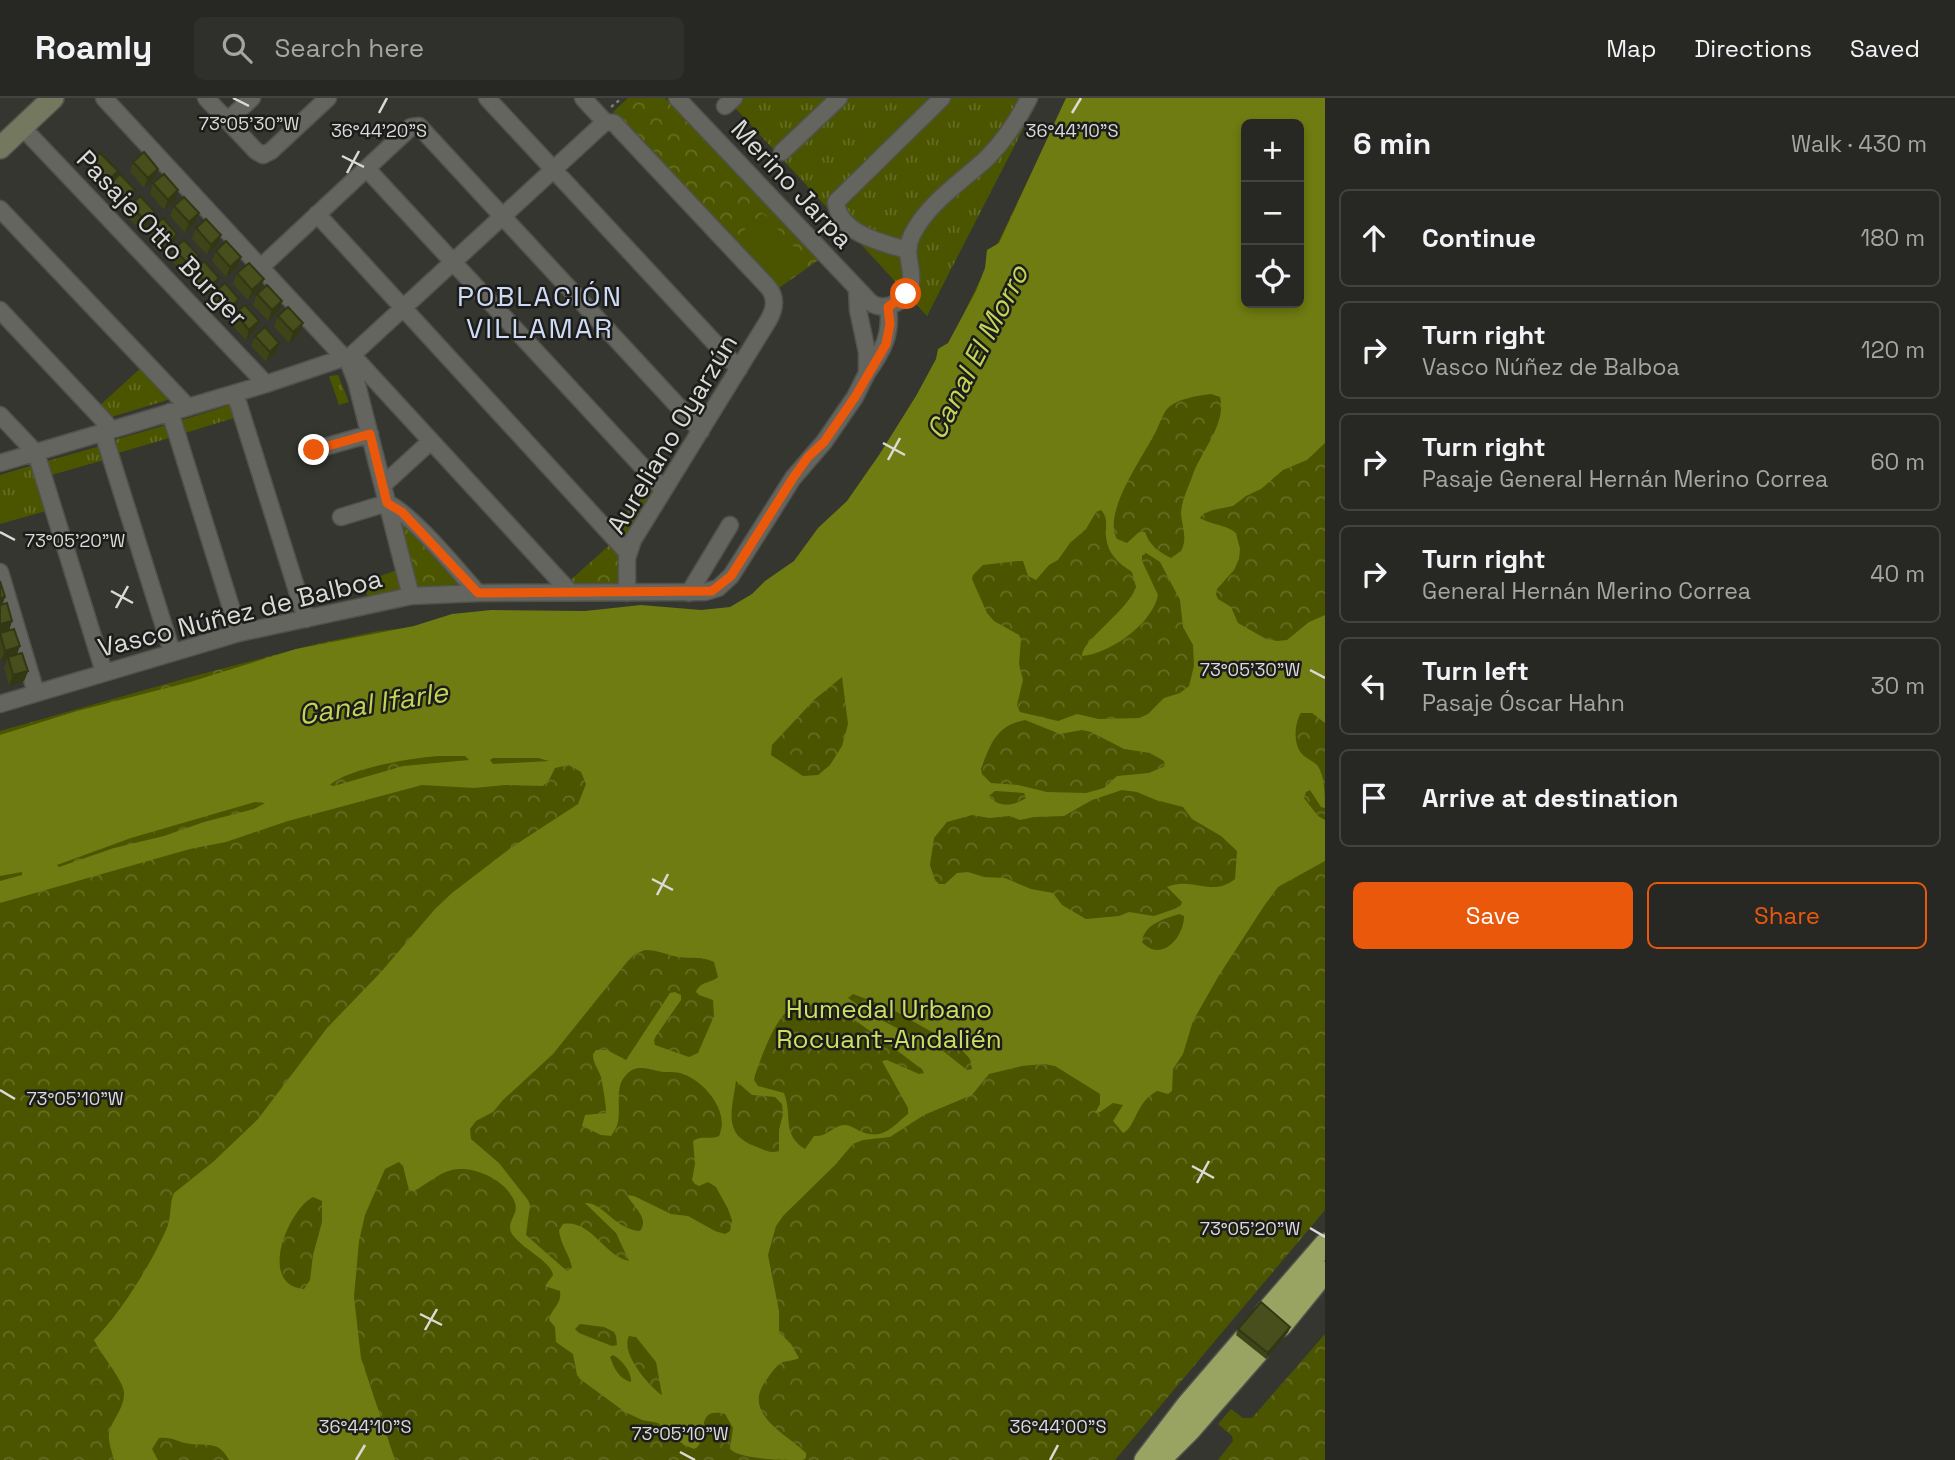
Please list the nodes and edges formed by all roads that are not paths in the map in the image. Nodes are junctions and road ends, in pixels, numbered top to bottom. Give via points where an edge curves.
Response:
1 (53, 98) edge
2 (104, 98) edge
3 (206, 98) edge
4 (252, 98) edge
5 (328, 98) edge
6 (487, 98) edge
7 (583, 98) edge
8 (677, 98) edge
9 (839, 98) edge
10 (942, 98) edge
11 (1029, 98) edge
12 (227, 121) junction
13 (605, 122) junction
14 (22, 127) junction
15 (0, 147) edge
16 (782, 152) dead end
17 (553, 168) junction
18 (367, 169) junction
19 (0, 209) edge
20 (317, 214) junction
21 (502, 216) junction
22 (907, 250) junction
23 (453, 262) junction
24 (261, 267) junction
25 (857, 288) junction
26 (888, 307) junction
27 (404, 309) junction
28 (0, 310) edge
29 (349, 356) junction
30 (739, 369) junction
31 (867, 373) junction
32 (266, 384) junction
33 (235, 393) junction
34 (188, 407) junction
35 (170, 412) junction
36 (0, 415) edge
37 (107, 430) junction
38 (701, 430) junction
39 (370, 434) junction
40 (431, 441) junction
41 (314, 450) dead end
42 (36, 453) junction
43 (0, 463) edge
44 (383, 485) junction
45 (664, 491) junction
46 (387, 503) junction
47 (341, 517) dead end
48 (730, 525) dead end
49 (628, 553) junction
50 (0, 572) edge
51 (570, 592) junction
52 (697, 592) junction
53 (478, 593) junction
54 (627, 593) junction
55 (411, 596) junction
56 (306, 619) junction
57 (239, 633) junction
58 (172, 652) junction
59 (104, 672) junction
60 (36, 693) junction
61 (0, 704) edge
62 (1325, 1244) edge
63 (1325, 1272) edge
64 (1145, 1460) edge
65 (1160, 1460) edge

1 - 14 street
2 - 24 street
3 - 12 street
4 - 12 street
5 - 12 street via 267,154 256,151
6 - 17 street
7 - 13 street
8 - 25 street, Merino Jarpa
9 - 16 street
10 - 22 street via 836,202 836,209 853,229
11 - 22 street via 1000,144 927,213
13 - 17 street
13 - 30 street, Aureliano Oyarzún via 614,123 771,290 772,315
14 - 15 street
14 - 32 street, Pasaje Otto Burger
17 - 21 street
17 - 30 street
18 - 20 street
18 - 21 street via 416,125
18 - 23 street
19 - 34 street
20 - 24 street
20 - 27 street
21 - 23 street
21 - 38 street
22 - 26 street via 910,287
23 - 27 street
23 - 45 street
24 - 29 street
25 - 26 street, Merino Jarpa via 871,303
25 - 31 street
26 - 31 street via 886,344
27 - 29 street
27 - 49 street
28 - 37 street via 101,418
29 - 32 street
29 - 39 street
29 - 40 street
30 - 38 street, Aureliano Oyarzún
31 - 52 street via 731,576 719,588
32 - 33 street
33 - 34 street
33 - 56 street
34 - 35 street
35 - 37 street
35 - 57 street
36 - 42 street
37 - 42 street
37 - 58 street via 106,442
38 - 45 street, Aureliano Oyarzún
39 - 41 street
39 - 44 street
40 - 44 street
40 - 51 street
42 - 43 street
42 - 59 street
44 - 46 street
45 - 49 street, Aureliano Oyarzún
46 - 47 street
46 - 53 street via 402,512
46 - 55 street
48 - 52 street
49 - 54 street, Aureliano Oyarzún
50 - 60 street
51 - 53 street, Vasco Núñez de Balboa
51 - 54 street, Vasco Núñez de Balboa
52 - 54 street, Vasco Núñez de Balboa
53 - 55 street, Vasco Núñez de Balboa
55 - 56 street, Vasco Núñez de Balboa
56 - 57 street, Vasco Núñez de Balboa
57 - 58 street, Vasco Núñez de Balboa
58 - 59 street, Vasco Núñez de Balboa
59 - 60 street, Vasco Núñez de Balboa
60 - 61 street, Vasco Núñez de Balboa
62 - 63 highway via 1273,1319
64 - 65 highway via 1179,1414 1250,1346 1189,1431

